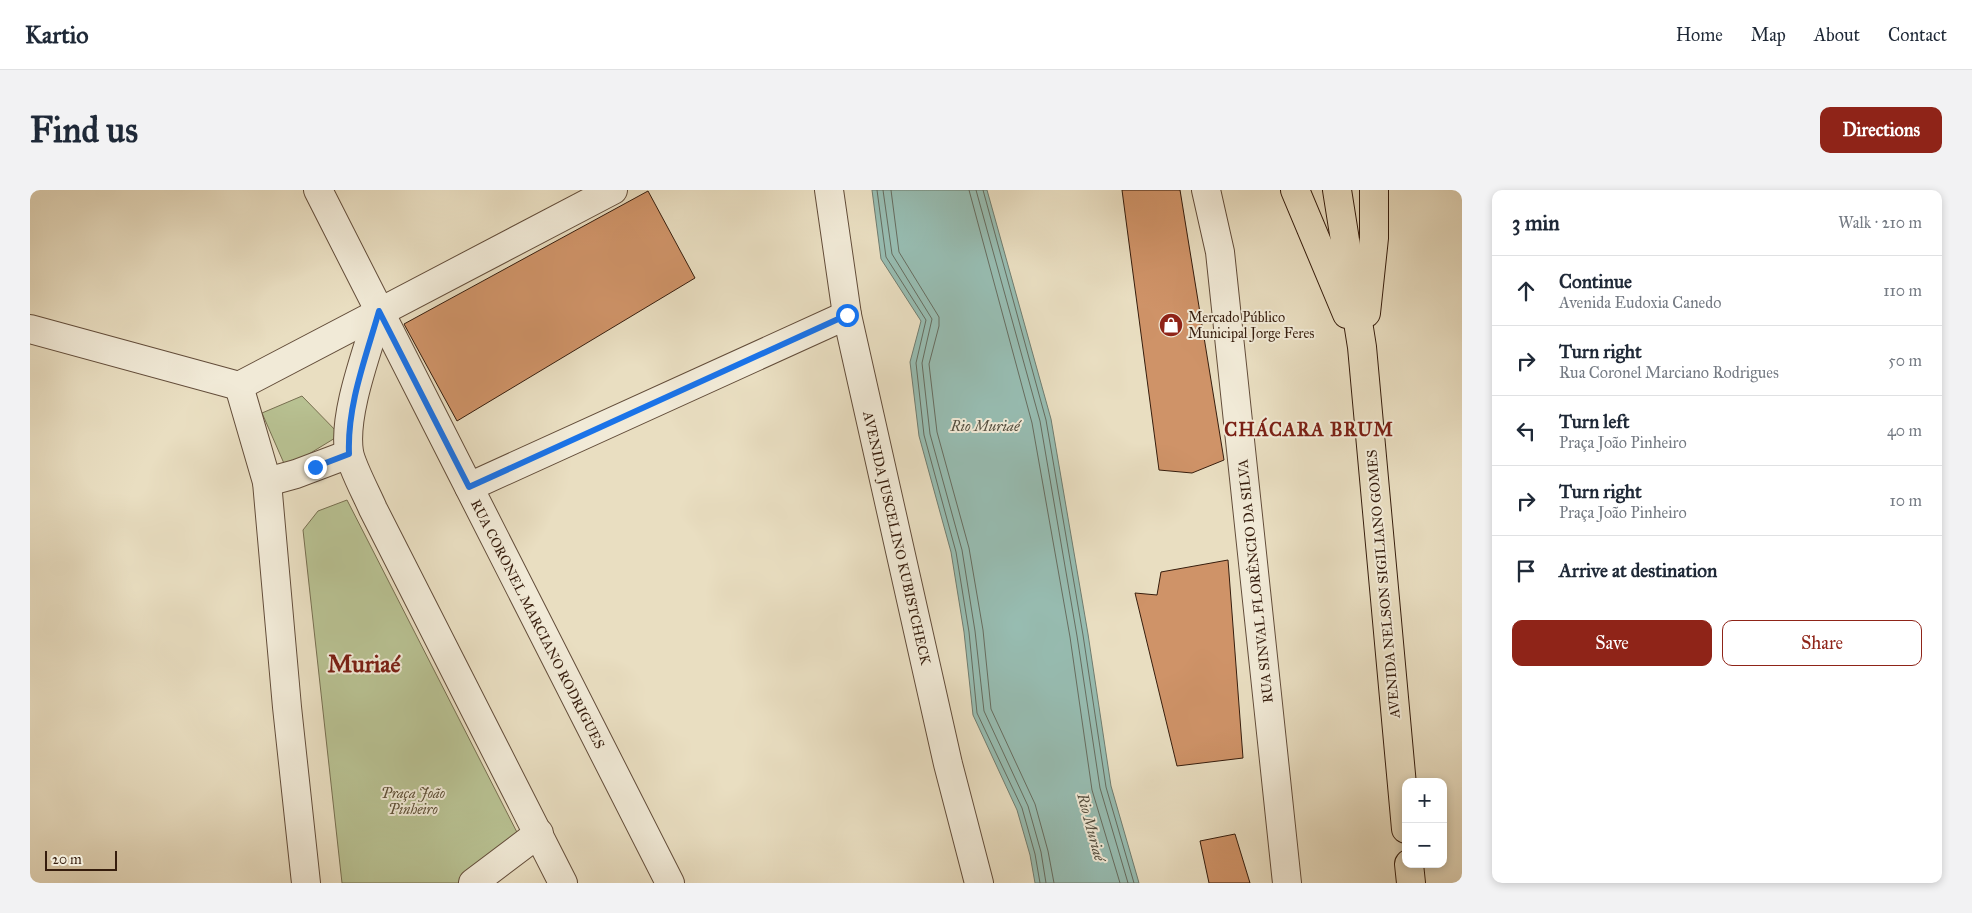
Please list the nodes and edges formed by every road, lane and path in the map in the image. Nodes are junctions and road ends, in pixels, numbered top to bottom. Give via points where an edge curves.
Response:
1 (318, 190) edge
2 (613, 190) edge
3 (829, 190) edge
4 (1206, 190) edge
5 (1295, 190) edge
6 (1337, 190) edge
7 (1374, 190) edge
8 (379, 311) junction
9 (847, 315) junction
10 (30, 329) edge
11 (1362, 347) junction
12 (239, 386) junction
13 (349, 454) junction
14 (267, 482) junction
15 (469, 487) junction
16 (1405, 823) edge
17 (539, 833) junction
18 (1409, 868) edge
19 (663, 880) edge
20 (306, 883) edge
21 (473, 883) edge
22 (563, 883) edge
23 (978, 883) edge
24 (1287, 883) edge
25 (1411, 883) edge

1 - 8 street, RUA CORONEL MARCIANO RODRIGUES
2 - 8 street
3 - 9 street, AVENIDA JUSCELINO KUBISTCHECK
4 - 24 street, RUA SINVAL FLORÊNCIO DA SILVA via 1221,262
5 - 11 highway
6 - 11 highway, AVENIDA NELSON SIGILIANO GOMES
7 - 11 highway via 1374,238
8 - 12 street
8 - 13 street via 351,412
8 - 15 street, RUA CORONEL MARCIANO RODRIGUES
9 - 15 street
9 - 23 street, AVENIDA JUSCELINO KUBISTCHECK
10 - 12 street
11 - 16 highway, AVENIDA NELSON SIGILIANO GOMES
12 - 14 street
13 - 14 street
13 - 17 street via 373,509
14 - 20 street via 286,707
15 - 19 street, RUA CORONEL MARCIANO RODRIGUES
17 - 21 street
17 - 22 street
18 - 25 highway

